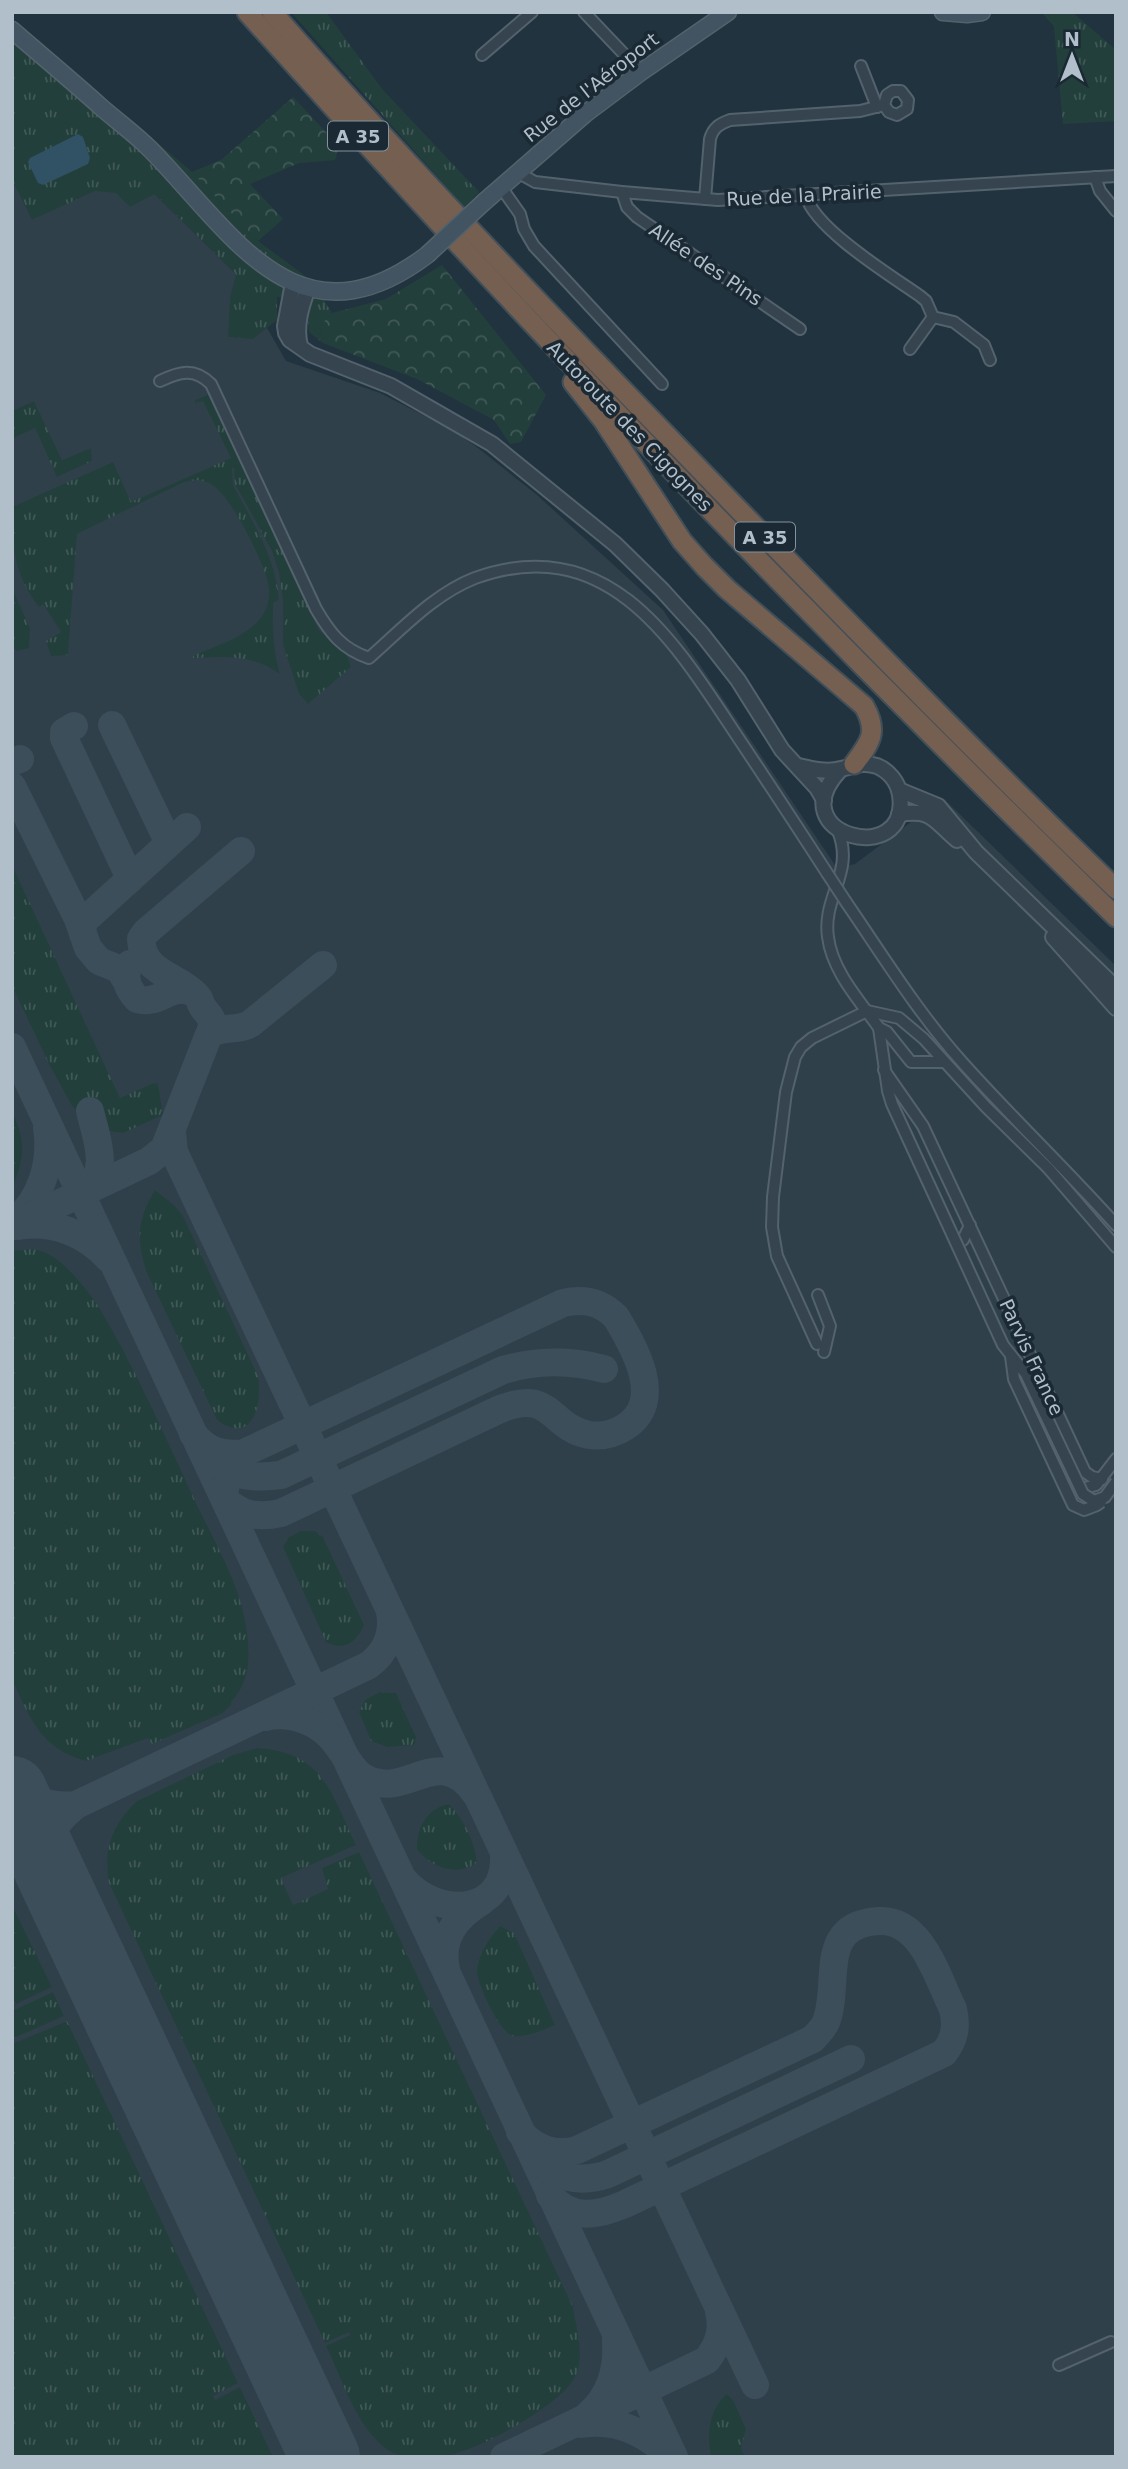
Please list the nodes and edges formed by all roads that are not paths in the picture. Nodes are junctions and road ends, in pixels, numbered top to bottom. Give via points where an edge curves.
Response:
1 (247, 12) edge
2 (272, 12) edge
3 (532, 12) edge
4 (584, 12) edge
5 (728, 12) edge
6 (943, 12) edge
7 (982, 12) edge
8 (12, 30) edge
9 (482, 55) dead end
10 (861, 66) dead end
11 (641, 72) junction
12 (517, 172) junction
13 (1116, 176) edge
14 (1095, 177) junction
15 (501, 187) junction
16 (622, 192) junction
17 (806, 196) junction
18 (705, 200) junction
19 (1116, 211) edge
20 (301, 285) junction
21 (933, 317) junction
22 (800, 328) dead end
23 (542, 335) junction
24 (910, 349) dead end
25 (990, 360) dead end
26 (160, 381) dead end
27 (662, 384) dead end
28 (798, 766) junction
29 (847, 767) junction
30 (899, 790) junction
31 (824, 800) junction
32 (899, 814) junction
33 (838, 831) junction
34 (976, 852) junction
35 (1116, 889) edge
36 (1032, 908) junction
37 (1116, 916) edge
38 (1116, 988) edge
39 (1116, 1008) edge
40 (867, 1011) junction
41 (879, 1028) junction
42 (944, 1062) junction
43 (884, 1070) junction
44 (970, 1225) junction
45 (1116, 1225) edge
46 (963, 1240) dead end
47 (1116, 1247) edge
48 (818, 1295) dead end
49 (1116, 1459) edge
50 (1102, 1479) junction
51 (1116, 1482) edge
52 (1085, 1488) dead end
53 (1111, 2342) dead end
54 (1059, 2365) dead end

1 - 23 highway, Autoroute des Cigognes / A 35
2 - 35 highway, Autoroute des Cigognes / A 35 via 521,285 865,641
3 - 9 street
4 - 11 street
5 - 11 main road, Rue de l'Aéroport
6 - 7 main road
8 - 20 main road via 147,146 261,265
10 - 18 street via 881,106 721,124 710,139
11 - 12 main road, Rue de l'Aéroport
12 - 15 main road, Rue de l'Aéroport
12 - 16 street, Rue de la Prairie via 535,182
13 - 14 street, Rue de la Prairie
14 - 17 street, Rue de la Prairie
14 - 19 street
15 - 20 main road, Rue de l'Aéroport, bridge via 427,255 385,281 338,291
15 - 27 street via 534,246
16 - 18 street, Rue de la Prairie
16 - 22 street, Allée des Pins via 637,217
17 - 18 street, Rue de la Prairie
17 - 21 street via 815,215 926,301
20 - 28 street via 285,326 290,340 310,354 391,386 492,444 615,544 702,634 738,680 782,750
21 - 24 street
21 - 25 street via 954,321 984,345
23 - 29 highway via 682,541 737,597 864,706 873,732 867,747
23 - 37 highway, Autoroute des Cigognes / A 35 via 851,655
26 - 45 street, bridge via 193,372 211,384 316,609 350,652 369,658 445,593 474,579 519,568 560,568 589,577 619,592 650,618 688,662 846,902 961,1061
28 - 29 street
28 - 31 street
29 - 30 street via 876,766 886,771
29 - 31 street via 827,788
30 - 32 street
30 - 34 street via 938,806
31 - 33 street
32 - 33 street via 874,837
32 - 34 street via 927,814
33 - 40 street via 844,855 827,919 828,937 844,979
34 - 36 street
36 - 38 street
36 - 39 street
40 - 41 street
40 - 42 street via 899,1018
40 - 48 street via 801,1047 786,1092 772,1227 777,1256 820,1348 830,1326
41 - 42 street via 911,1062
41 - 43 street
42 - 47 street via 1048,1168
43 - 44 street, Parvis France via 923,1126
43 - 51 street, bridge via 892,1104 1003,1345 1026,1374 1083,1494 1094,1501 1105,1497
44 - 46 street
44 - 50 street, Parvis France via 1084,1472
49 - 50 street
50 - 52 street
53 - 54 street

